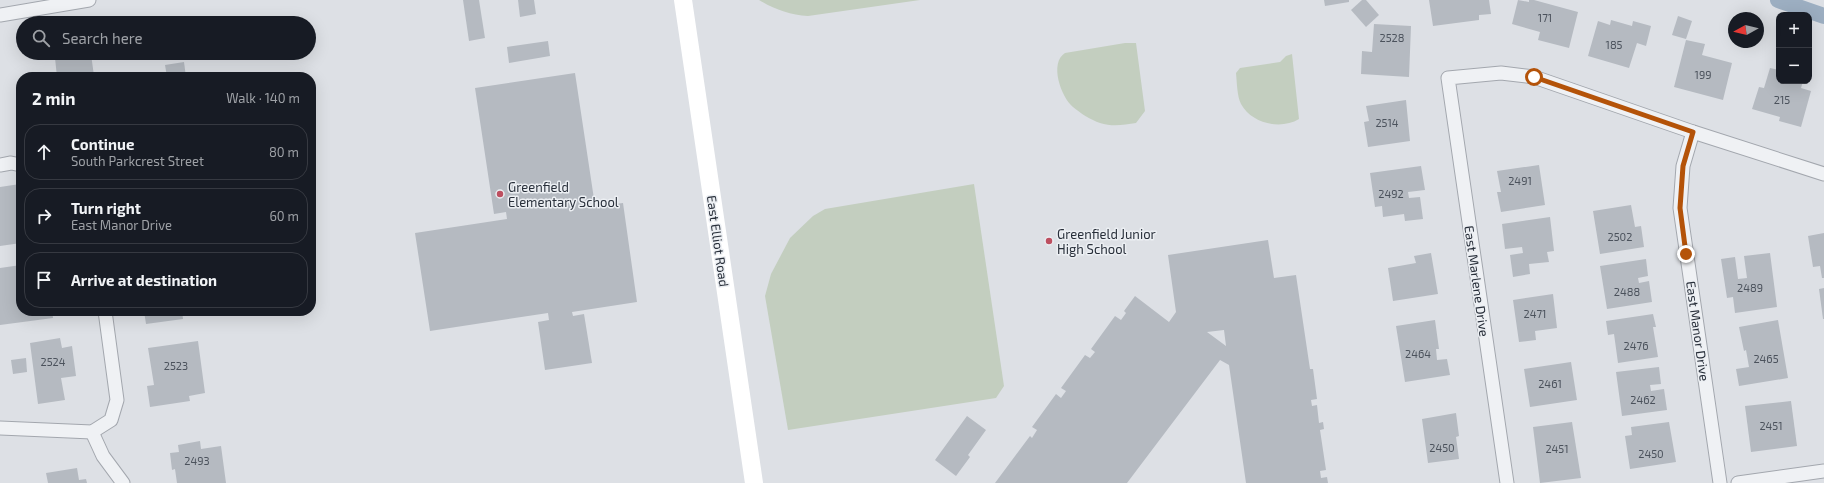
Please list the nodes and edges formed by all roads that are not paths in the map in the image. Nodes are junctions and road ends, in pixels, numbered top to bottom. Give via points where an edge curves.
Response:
1 (90, 0) edge
2 (683, 0) edge
3 (0, 15) edge
4 (1693, 132) junction
5 (1824, 174) edge
6 (106, 316) edge
7 (0, 428) edge
8 (92, 432) junction
9 (1818, 475) edge
10 (123, 483) edge
11 (754, 483) edge
12 (1507, 483) edge
13 (1720, 483) edge
14 (1738, 483) edge

1 - 3 street
2 - 11 main road, East Elliot Road
4 - 5 street
4 - 12 street, East Marlene Drive via 1534,77 1501,73 1448,78
4 - 13 street, East Manor Drive via 1683,166 1680,208
6 - 8 street via 117,400 111,420
7 - 8 street
8 - 10 street via 103,456
9 - 14 street

